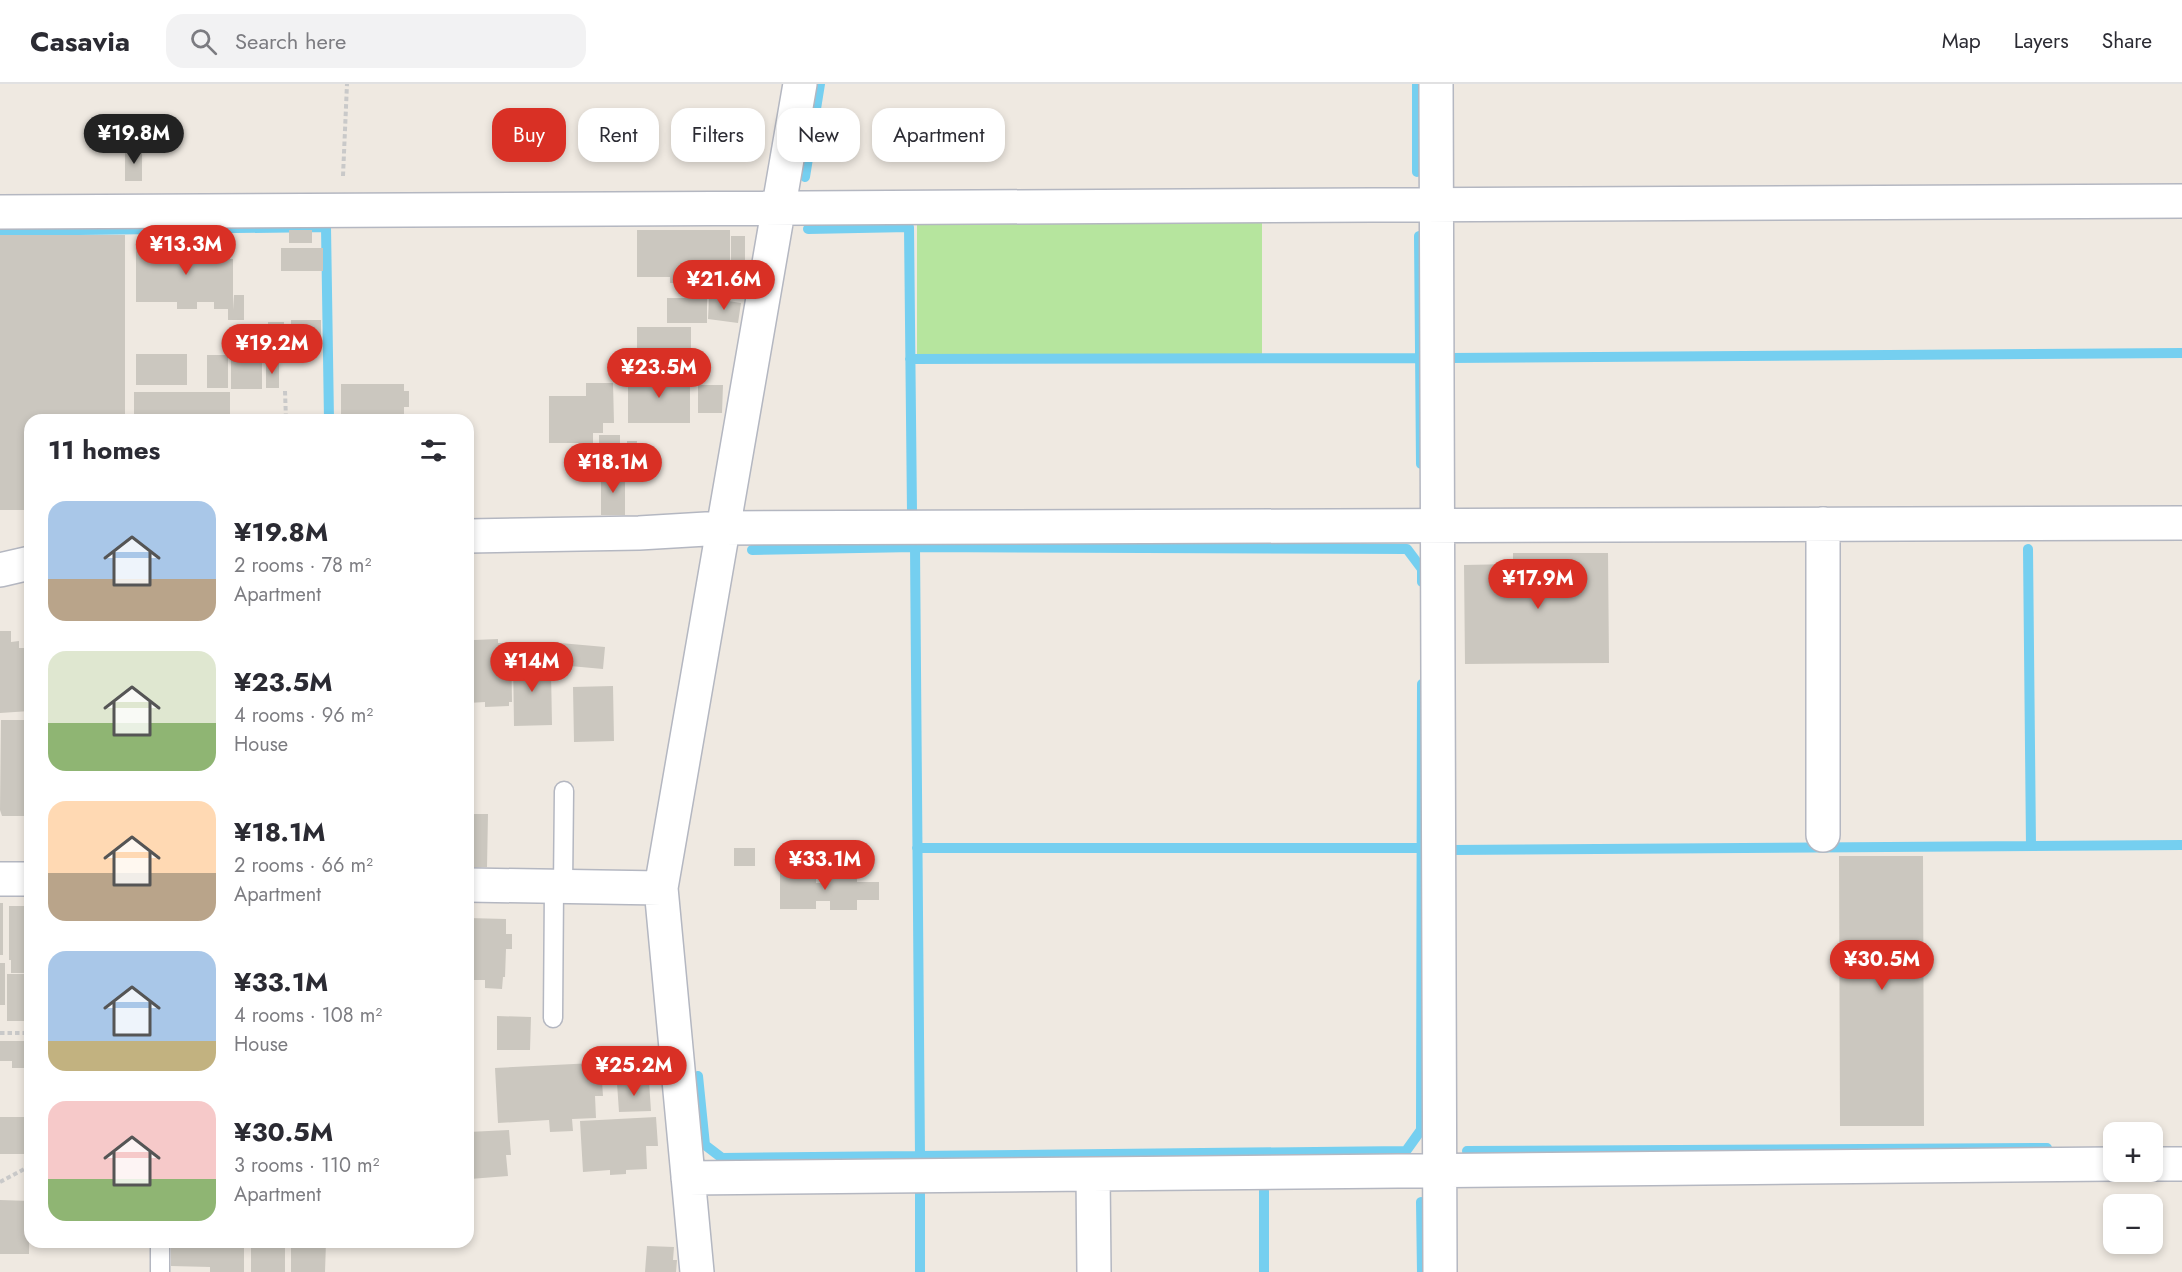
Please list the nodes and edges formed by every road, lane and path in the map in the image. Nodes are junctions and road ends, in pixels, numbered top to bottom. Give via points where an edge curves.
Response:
1 (347, 84) edge
2 (800, 84) edge
3 (1436, 84) edge
4 (2182, 201) edge
5 (1437, 205) junction
6 (779, 208) junction
7 (342, 210) junction
8 (0, 212) edge
9 (285, 391) dead end
10 (286, 414) edge
11 (2182, 523) edge
12 (1823, 524) junction
13 (1439, 525) junction
14 (723, 528) junction
15 (474, 536) edge
16 (24, 564) edge
17 (0, 570) edge
18 (564, 791) dead end
19 (1823, 835) dead end
20 (0, 879) edge
21 (24, 879) edge
22 (474, 885) edge
23 (559, 887) junction
24 (660, 888) junction
25 (553, 1018) dead end
26 (0, 1033) edge
27 (24, 1033) edge
28 (2103, 1164) edge
29 (2163, 1164) edge
30 (2182, 1164) edge
31 (24, 1169) edge
32 (1440, 1171) junction
33 (1093, 1174) junction
34 (688, 1178) junction
35 (0, 1182) edge
36 (160, 1248) edge
37 (160, 1272) edge
38 (697, 1272) edge
39 (1094, 1272) edge
40 (1440, 1272) edge

1 - 7 path
2 - 6 street
3 - 5 street
4 - 5 street
5 - 6 street
5 - 13 street
6 - 7 street
6 - 14 street
7 - 8 street
9 - 10 path
11 - 12 street
12 - 13 street
12 - 19 street
13 - 14 street
13 - 32 street
14 - 15 street
14 - 24 street
16 - 17 street
18 - 23 lane
20 - 21 street
22 - 23 street
23 - 24 street
23 - 25 lane
24 - 34 street
26 - 27 path
28 - 32 street
29 - 30 street
31 - 35 path
32 - 33 street
32 - 40 street
33 - 34 street
33 - 39 street
34 - 38 street
36 - 37 lane

